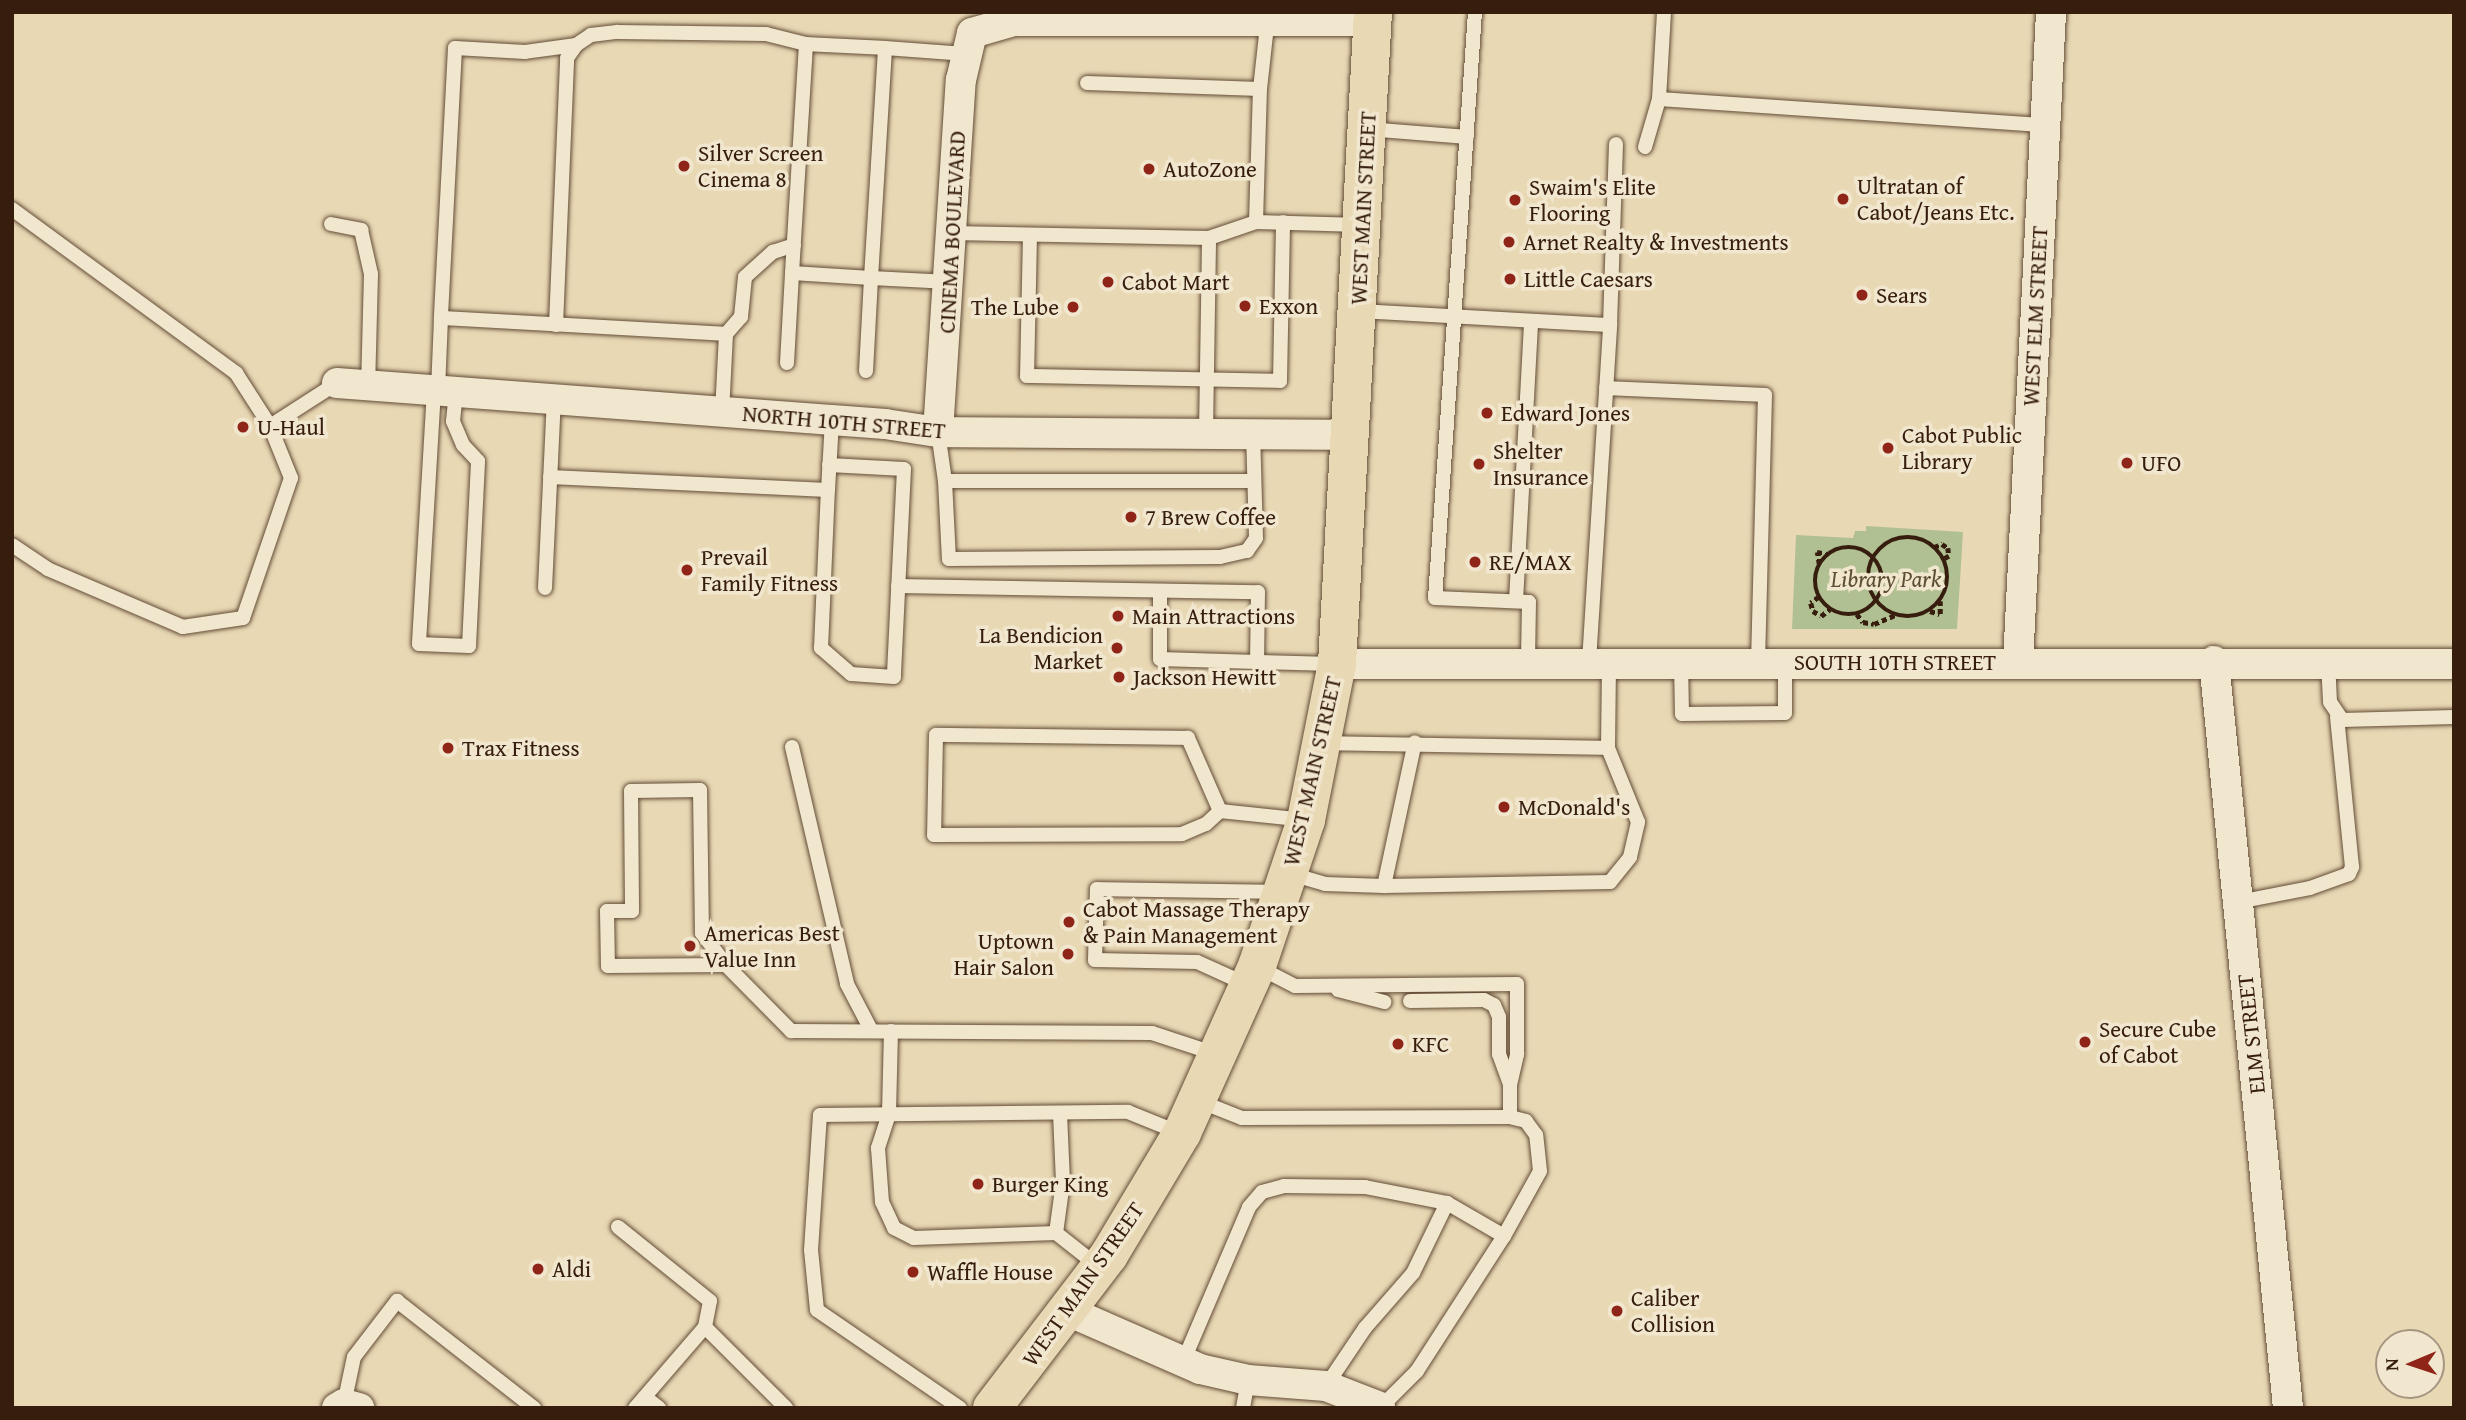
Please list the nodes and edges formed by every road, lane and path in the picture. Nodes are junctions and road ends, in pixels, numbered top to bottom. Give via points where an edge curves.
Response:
1 (1475, 12) edge
2 (1664, 12) edge
3 (2051, 12) edge
4 (1373, 16) edge
5 (1049, 17) edge
6 (1268, 17) edge
7 (970, 43) junction
8 (806, 44) junction
9 (576, 46) junction
10 (885, 48) junction
11 (1087, 83) dead end
12 (1260, 89) junction
13 (1659, 99) junction
14 (2045, 125) junction
15 (1367, 129) junction
16 (1467, 137) junction
17 (1616, 144) dead end
18 (1645, 147) dead end
19 (12, 209) edge
20 (1256, 222) junction
21 (1283, 222) junction
22 (331, 224) dead end
23 (1362, 225) junction
24 (952, 233) junction
25 (1030, 234) junction
26 (1209, 238) junction
27 (794, 245) junction
28 (792, 273) junction
29 (872, 278) junction
30 (950, 282) junction
31 (1358, 311) junction
32 (1454, 317) junction
33 (441, 318) junction
34 (1531, 321) junction
35 (556, 325) junction
36 (1611, 325) junction
37 (726, 334) junction
38 (787, 363) dead end
39 (866, 371) dead end
40 (1206, 379) junction
41 (337, 383) joint
42 (368, 385) junction
43 (1606, 388) junction
44 (443, 391) junction
45 (554, 399) junction
46 (722, 412) junction
47 (832, 420) junction
48 (270, 426) junction
49 (938, 432) junction
50 (1253, 432) junction
51 (1206, 433) junction
52 (1352, 435) junction
53 (829, 466) junction
54 (550, 477) junction
55 (945, 481) junction
56 (1252, 481) junction
57 (828, 490) junction
58 (12, 545) edge
59 (1934, 547) junction
60 (1828, 554) junction
61 (1873, 558) junction
62 (1944, 559) junction
63 (1819, 565) junction
64 (898, 586) junction
65 (545, 588) dead end
66 (1160, 591) junction
67 (1819, 597) junction
68 (1516, 601) junction
69 (1876, 601) junction
70 (1830, 609) junction
71 (1857, 614) junction
72 (1895, 615) junction
73 (1771, 661) junction
74 (2214, 661) junction
75 (1257, 662) junction
76 (1528, 662) junction
77 (1599, 662) junction
78 (1681, 662) junction
79 (2018, 662) junction
80 (2328, 662) junction
81 (1336, 664) junction
82 (2454, 664) edge
83 (2337, 717) junction
84 (2454, 717) edge
85 (1415, 742) junction
86 (1323, 743) junction
87 (792, 747) dead end
88 (1608, 748) junction
89 (1220, 811) junction
90 (1306, 820) junction
91 (1287, 883) junction
92 (1384, 886) junction
93 (2238, 902) junction
94 (726, 965) junction
95 (1253, 976) junction
96 (1325, 986) junction
97 (1384, 1002) dead end
98 (1410, 1002) dead end
99 (871, 1030) junction
100 (891, 1031) junction
101 (1220, 1055) junction
102 (1510, 1085) junction
103 (1060, 1113) junction
104 (889, 1114) junction
105 (1190, 1117) junction
106 (1510, 1117) junction
107 (1447, 1203) junction
108 (618, 1227) dead end
109 (1056, 1233) junction
110 (1504, 1236) junction
111 (1101, 1268) junction
112 (1070, 1311) junction
113 (705, 1327) junction
114 (1183, 1362) junction
115 (1326, 1386) junction
116 (1246, 1394) edge
117 (640, 1402) edge
118 (347, 1406) edge
119 (1381, 1407) edge
120 (534, 1408) edge
121 (659, 1408) edge
122 (786, 1408) edge
123 (960, 1408) edge
124 (992, 1408) edge
125 (2288, 1408) edge

1 - 16 lane
2 - 13 lane
3 - 14 street, WEST ELM STREET
4 - 6 street
4 - 15 main road, WEST MAIN STREET
5 - 6 street
5 - 7 street via 1014,21
6 - 12 lane
7 - 10 lane
7 - 24 street, CINEMA BOULEVARD via 961,80
8 - 9 lane via 766,34 617,32 591,35
8 - 10 lane
8 - 27 lane
9 - 33 lane via 525,52 455,48
9 - 35 lane via 568,58
10 - 29 lane
11 - 12 lane
12 - 20 lane
13 - 14 lane
13 - 18 lane
14 - 79 street, WEST ELM STREET
15 - 16 lane
15 - 23 main road, WEST MAIN STREET
16 - 32 lane
17 - 36 lane
19 - 48 lane via 236,373
20 - 21 lane
20 - 26 lane
21 - 23 lane
21 - 40 lane via 1280,381
22 - 42 lane via 361,230 372,274
23 - 31 main road, WEST MAIN STREET
24 - 25 lane
24 - 30 street, CINEMA BOULEVARD
25 - 26 lane
25 - 40 lane via 1027,376
26 - 40 lane
27 - 28 lane
27 - 37 lane via 773,252 745,277 741,317
28 - 29 lane
28 - 38 lane
29 - 30 lane
29 - 39 lane
30 - 49 street, CINEMA BOULEVARD
31 - 32 lane
31 - 52 main road, WEST MAIN STREET
32 - 34 lane
32 - 68 lane via 1435,598
33 - 35 lane
33 - 44 lane
34 - 36 lane
34 - 68 lane
35 - 37 lane
36 - 43 lane
37 - 46 lane
40 - 51 lane
41 - 42 street, NORTH 10TH STREET
41 - 48 lane
42 - 44 street, NORTH 10TH STREET
43 - 73 lane via 1765,395
43 - 77 lane
44 - 44 lane via 419,644 469,646 478,461 463,445
44 - 45 street, NORTH 10TH STREET
45 - 46 street, NORTH 10TH STREET
45 - 54 lane
46 - 47 street, NORTH 10TH STREET
47 - 49 street, NORTH 10TH STREET
47 - 53 lane
48 - 58 lane via 291,478 243,618 183,627 48,569
49 - 51 street, NORTH 10TH STREET
49 - 55 lane
50 - 51 street, NORTH 10TH STREET
50 - 52 street, NORTH 10TH STREET
50 - 56 lane
52 - 81 main road, WEST MAIN STREET
53 - 57 lane
53 - 64 lane via 904,469
54 - 57 lane
54 - 65 lane
55 - 56 lane
55 - 56 lane via 948,559 1220,557 1247,551 1256,538
57 - 64 lane via 821,649 851,674 894,677
59 - 61 path via 1917,538 1900,538
59 - 62 path
59 - 62 path via 1948,548 1949,556
60 - 61 path via 1854,547
60 - 63 path
60 - 63 path via 1817,552
61 - 69 path via 1868,580
61 - 69 path via 1883,581
62 - 72 path via 1948,584 1940,601 1930,611 1913,617
63 - 67 path via 1815,580
64 - 66 lane
66 - 75 lane via 1160,659
66 - 75 lane via 1258,592
67 - 70 path
67 - 70 path via 1811,603 1813,611 1821,616
68 - 76 lane via 1529,602
69 - 71 path
69 - 72 path
70 - 71 path
71 - 72 path via 1863,622 1874,624
73 - 78 street, SOUTH 10TH STREET
73 - 78 lane via 1785,713 1682,714
73 - 79 street, SOUTH 10TH STREET
74 - 79 street, SOUTH 10TH STREET
74 - 80 street, SOUTH 10TH STREET
74 - 93 street, ELM STREET
75 - 81 lane
76 - 77 street, SOUTH 10TH STREET
76 - 81 street, SOUTH 10TH STREET
77 - 78 street, SOUTH 10TH STREET
77 - 88 lane
80 - 82 street, SOUTH 10TH STREET
80 - 83 lane via 2330,702
81 - 86 main road, WEST MAIN STREET
83 - 84 lane
83 - 93 lane via 2352,867 2349,874 2310,888
85 - 86 lane
85 - 88 lane
85 - 92 lane
86 - 90 main road, WEST MAIN STREET
87 - 99 lane via 847,984 856,1010
88 - 92 lane via 1638,822 1630,856 1610,882
89 - 89 lane via 1188,738 936,735 934,835 1182,834 1206,824
89 - 90 lane
90 - 91 main road, WEST MAIN STREET
91 - 92 lane
91 - 95 main road, WEST MAIN STREET
91 - 95 lane via 1097,889 1095,960 1197,962
93 - 125 street, ELM STREET
94 - 94 lane via 608,966 607,911 632,911 631,791 701,790 702,933
94 - 99 lane via 791,1031
95 - 96 lane via 1295,986
95 - 101 main road, WEST MAIN STREET
96 - 97 lane
96 - 102 lane via 1517,984 1517,1054
98 - 102 lane via 1484,1000 1494,1005 1499,1017 1499,1054
99 - 100 lane
100 - 101 lane via 1152,1033
100 - 104 lane
101 - 105 main road, WEST MAIN STREET
102 - 106 lane
103 - 104 lane
103 - 105 lane
103 - 109 lane via 1063,1182
104 - 109 lane via 878,1148 883,1202 894,1228 914,1238
104 - 123 lane via 820,1115 811,1250 817,1310
105 - 106 lane
105 - 111 main road, WEST MAIN STREET
106 - 110 lane via 1526,1121 1541,1155 1534,1185
107 - 110 lane
107 - 114 lane via 1380,1191 1284,1186 1262,1192 1249,1207
107 - 115 lane via 1413,1273 1365,1328
108 - 113 lane via 710,1301
109 - 111 lane
110 - 119 lane via 1416,1371
111 - 112 main road, WEST MAIN STREET
112 - 114 street
112 - 124 main road, WEST MAIN STREET
113 - 117 lane
113 - 122 lane
114 - 116 street
115 - 116 street
115 - 119 street
117 - 121 lane
118 - 120 lane via 354,1357 397,1301

